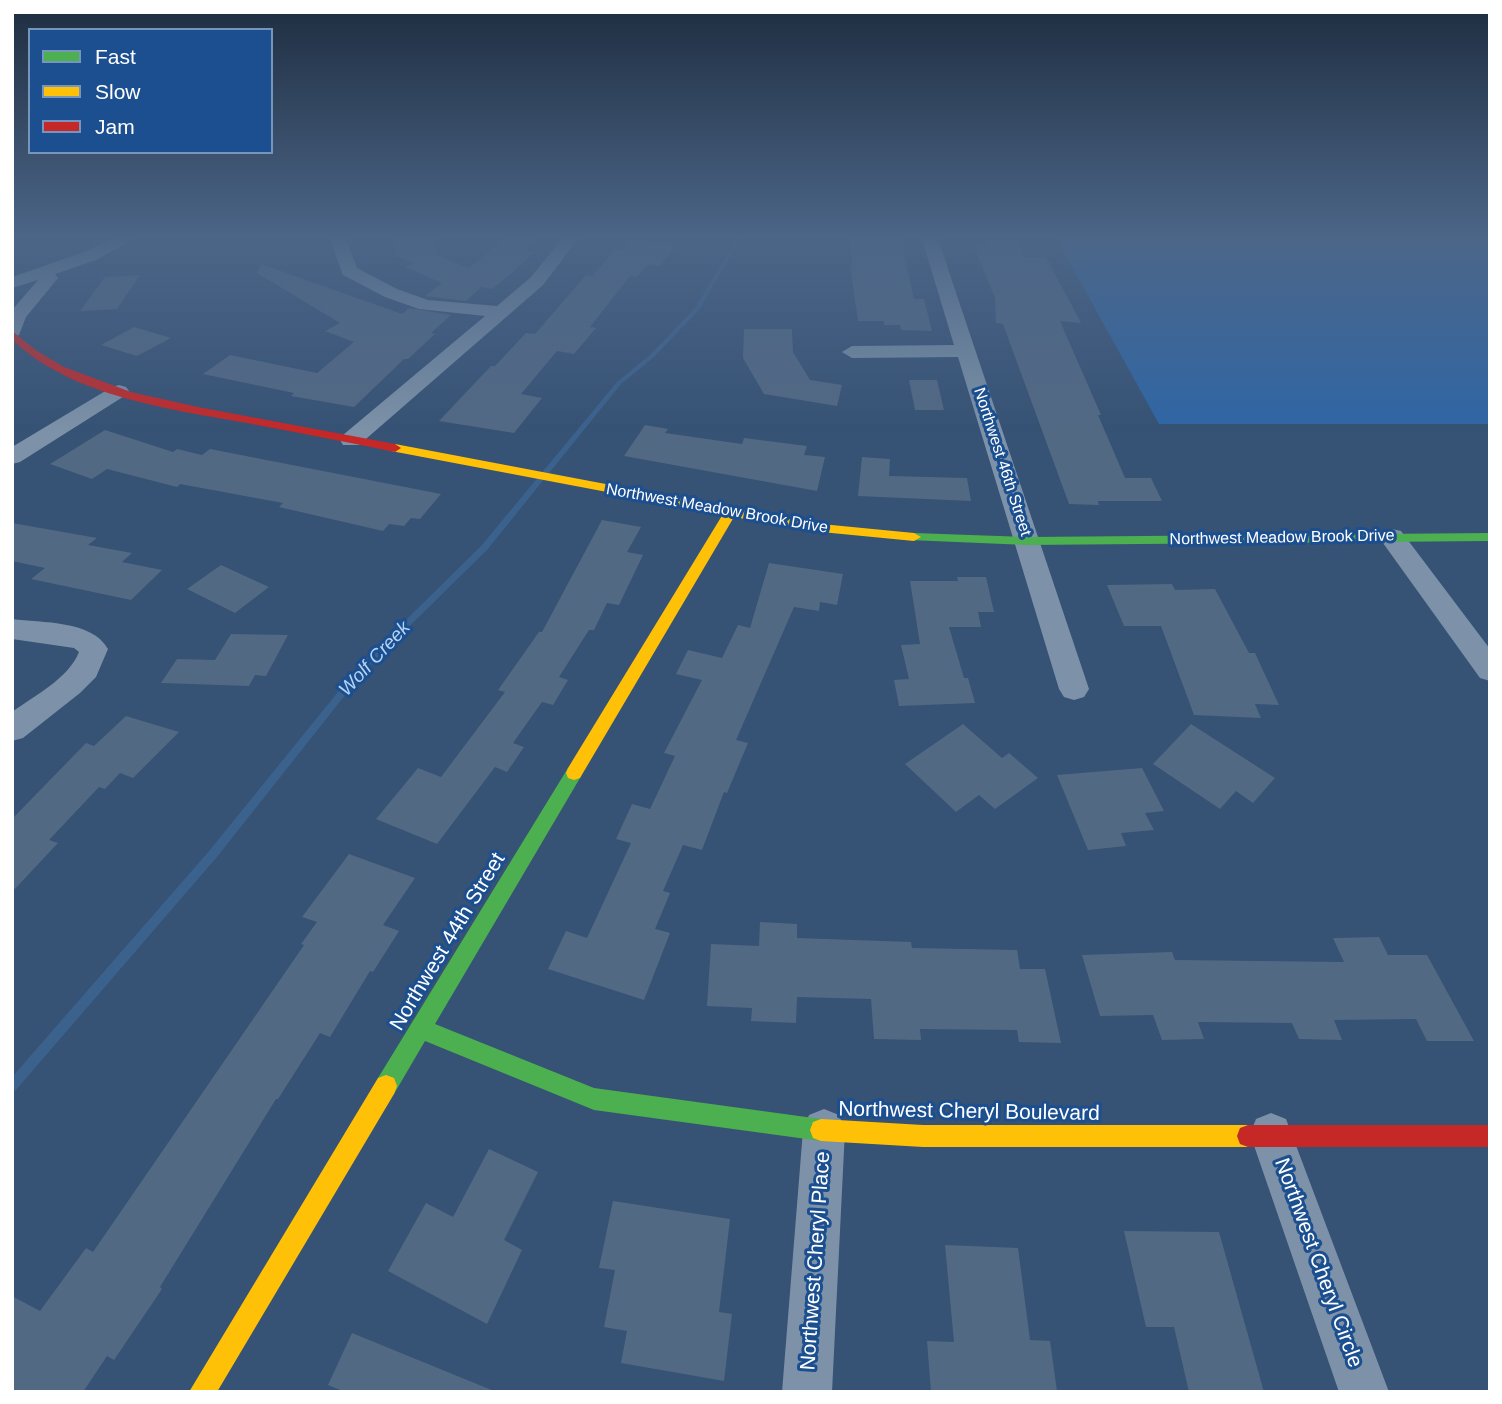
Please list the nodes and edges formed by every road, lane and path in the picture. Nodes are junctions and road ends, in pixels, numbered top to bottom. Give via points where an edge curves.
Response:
1 (29, 302) edge
2 (416, 302) edge
3 (513, 302) edge
4 (950, 302) edge
5 (501, 312) junction
6 (12, 332) edge
7 (966, 351) junction
8 (852, 352) dead end
9 (119, 391) junction
10 (351, 440) junction
11 (12, 457) edge
12 (730, 513) junction
13 (1392, 537) junction
14 (1490, 537) edge
15 (1027, 541) junction
16 (12, 629) edge
17 (1490, 670) edge
18 (1073, 689) dead end
19 (12, 729) edge
20 (421, 1029) junction
21 (824, 1129) junction
22 (1271, 1134) junction
23 (1490, 1136) edge
24 (202, 1392) edge
25 (807, 1392) edge
26 (1364, 1392) edge

1 - 6 street, Northwest Meadow Brook Drive via 16,316
2 - 5 street
3 - 5 street
4 - 7 street, Northwest 46th Street
5 - 10 street
6 - 9 street, Northwest Meadow Brook Drive via 17,344 43,360
7 - 8 street
7 - 15 street, Northwest 46th Street
9 - 10 street, Northwest Meadow Brook Drive
9 - 11 street
10 - 12 street, Northwest Meadow Brook Drive
12 - 15 street, Northwest Meadow Brook Drive via 824,529
12 - 20 street, Northwest 44th Street
13 - 14 street, Northwest Meadow Brook Drive
13 - 15 street, Northwest Meadow Brook Drive
13 - 17 street
15 - 18 street, Northwest 46th Street
16 - 19 street via 81,639 94,649 86,669 70,685
20 - 21 street, Northwest Cheryl Boulevard via 594,1099
20 - 24 street, Northwest 44th Street
21 - 22 street, Northwest Cheryl Boulevard via 923,1136
21 - 25 street, Northwest Cheryl Place
22 - 23 street, Northwest Cheryl Boulevard
22 - 26 street, Northwest Cheryl Circle

